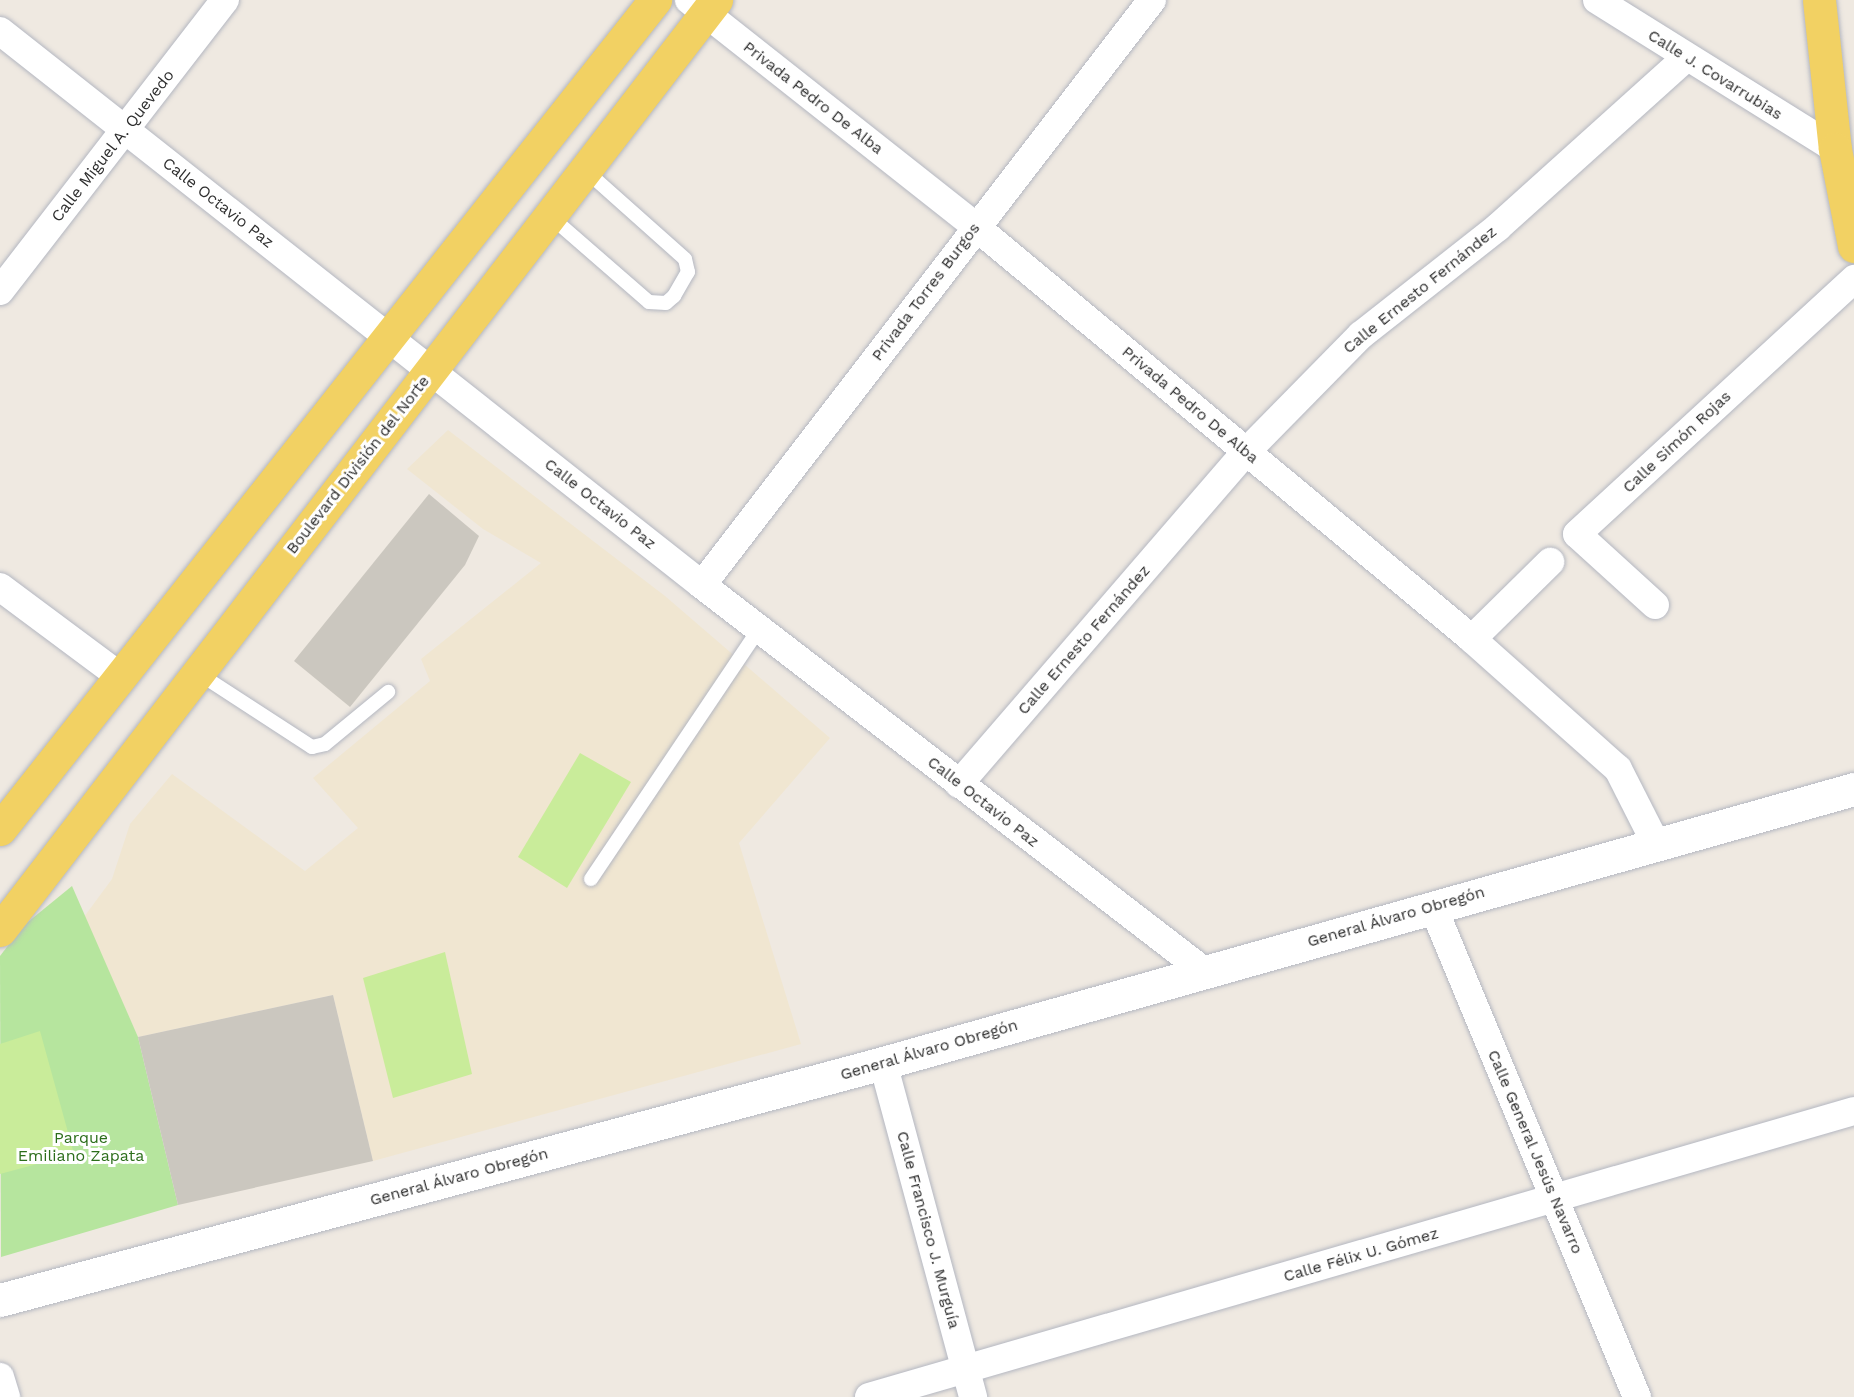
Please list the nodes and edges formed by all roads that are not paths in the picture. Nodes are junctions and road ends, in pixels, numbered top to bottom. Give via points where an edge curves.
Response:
1 (225, 0) edge
2 (655, 0) edge
3 (1152, 0) edge
4 (1819, 0) edge
5 (1603, 2) edge
6 (704, 4) edge
7 (0, 31) edge
8 (1686, 58) junction
9 (125, 131) junction
10 (1835, 149) junction
11 (585, 170) junction
12 (550, 216) junction
13 (976, 227) junction
14 (1854, 246) edge
15 (1854, 279) edge
16 (0, 291) edge
17 (390, 338) junction
18 (431, 370) junction
19 (1246, 452) junction
20 (1550, 562) dead end
21 (702, 585) junction
22 (0, 587) edge
23 (1655, 605) dead end
24 (759, 629) junction
25 (1472, 639) junction
26 (198, 673) junction
27 (122, 678) junction
28 (388, 692) dead end
29 (959, 784) junction
30 (1854, 789) edge
31 (0, 830) edge
32 (1655, 842) junction
33 (591, 879) dead end
34 (1433, 907) junction
35 (0, 930) edge
36 (1204, 971) junction
37 (883, 1063) junction
38 (1854, 1111) edge
39 (1554, 1199) junction
40 (0, 1300) edge
41 (965, 1370) junction
42 (0, 1377) edge
43 (6, 1397) edge
44 (868, 1397) edge
45 (973, 1397) edge
46 (1637, 1397) edge

1 - 9 street, Calle Miguel A. Quevedo
2 - 17 main road
3 - 13 street, Privada Torres Burgos
4 - 10 main road
5 - 8 street, Calle J. Covarrubias
6 - 11 main road, Boulevard División del Norte
6 - 13 street, Privada Pedro De Alba
7 - 9 street, Calle Octavio Paz
8 - 10 street, Calle J. Covarrubias
8 - 19 street, Calle Ernesto Fernández via 1498,226 1361,335
9 - 16 street, Calle Miguel A. Quevedo
9 - 17 street, Calle Octavio Paz
10 - 14 main road
11 - 12 main road, Boulevard División del Norte
11 - 12 lane via 685,259 688,272 674,296 666,303 649,302
12 - 18 main road, Boulevard División del Norte
13 - 19 street, Privada Pedro De Alba
13 - 21 street, Privada Torres Burgos
15 - 23 street, Calle Simón Rojas via 1577,534
17 - 18 street, Calle Octavio Paz
17 - 27 main road
18 - 21 street, Calle Octavio Paz
18 - 26 main road, Boulevard División del Norte
19 - 25 street, Privada Pedro De Alba
19 - 29 street, Calle Ernesto Fernández
20 - 25 street
21 - 24 street, Calle Octavio Paz
22 - 27 street
24 - 29 street, Calle Octavio Paz
24 - 33 lane
25 - 32 street, Privada Pedro De Alba via 1618,770
26 - 28 lane via 312,747 325,744
26 - 35 main road, Boulevard División del Norte
27 - 31 main road
29 - 36 street, Calle Octavio Paz
30 - 32 street, General Álvaro Obregón
32 - 34 street, General Álvaro Obregón
34 - 36 street, General Álvaro Obregón
34 - 39 street, Calle General Jesús Navarro
36 - 37 street, General Álvaro Obregón
37 - 40 street, General Álvaro Obregón
37 - 41 street, Calle Francisco J. Murguía
38 - 39 street, Calle Félix U. Gómez
39 - 41 street, Calle Félix U. Gómez
39 - 46 street, Calle General Jesús Navarro
41 - 44 street, Calle Félix U. Gómez
41 - 45 street, Calle Francisco J. Murguía
42 - 43 street

